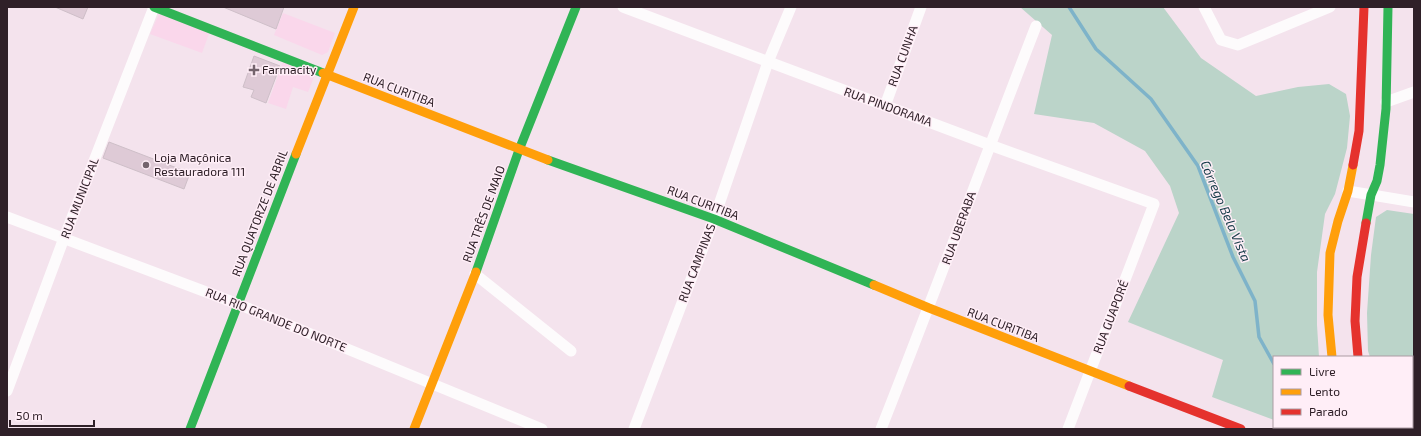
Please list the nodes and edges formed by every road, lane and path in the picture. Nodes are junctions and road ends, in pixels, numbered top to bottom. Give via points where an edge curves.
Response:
1 (154, 7) edge
2 (354, 7) edge
3 (576, 7) edge
4 (623, 7) edge
5 (791, 7) edge
6 (922, 7) edge
7 (1204, 7) edge
8 (1330, 7) edge
9 (1388, 7) edge
10 (1362, 8) edge
11 (1036, 26) dead end
12 (768, 62) junction
13 (326, 74) junction
14 (1414, 92) edge
15 (1386, 102) junction
16 (885, 106) junction
17 (990, 145) junction
18 (519, 150) junction
19 (1348, 190) junction
20 (1371, 196) junction
21 (1414, 202) edge
22 (1154, 204) joint
23 (7, 217) edge
24 (714, 219) junction
25 (64, 238) junction
26 (475, 274) junction
27 (238, 304) junction
28 (929, 308) junction
29 (571, 351) dead end
30 (1332, 356) edge
31 (1358, 356) edge
32 (1090, 372) junction
33 (432, 384) junction
34 (7, 391) edge
35 (190, 429) edge
36 (414, 429) edge
37 (542, 429) edge
38 (634, 429) edge
39 (881, 429) edge
40 (1068, 429) edge
41 (1241, 429) edge

1 - 13 street, RUA CURITIBA
1 - 25 street, RUA MUNICIPAL
2 - 13 street, RUA QUATORZE DE ABRIL
3 - 18 street, RUA TRÊS DE MAIO
4 - 12 street, RUA PINDORAMA
5 - 12 street, RUA CAMPINAS
6 - 16 street, RUA CUNHA
7 - 8 street via 1221,40 1238,45
9 - 15 street
10 - 19 street via 1359,131
11 - 17 street, RUA UBERABA
12 - 16 street, RUA PINDORAMA
12 - 24 street, RUA CAMPINAS
13 - 18 street, RUA CURITIBA
13 - 27 street, RUA QUATORZE DE ABRIL
14 - 15 street
15 - 20 street via 1380,165
16 - 17 street, RUA PINDORAMA
17 - 22 street, RUA PINDORAMA
17 - 28 street, RUA UBERABA
18 - 24 street, RUA CURITIBA
18 - 26 street, RUA TRÊS DE MAIO
19 - 20 street
19 - 30 street via 1330,253 1328,315
20 - 21 street
20 - 31 street via 1356,277 1355,321
22 - 32 street, RUA GUAPORÉ
23 - 25 street, RUA RIO GRANDE DO NORTE
24 - 28 street, RUA CURITIBA
24 - 38 street, RUA CAMPINAS
25 - 27 street, RUA RIO GRANDE DO NORTE
25 - 34 street, RUA MUNICIPAL
26 - 29 street
26 - 33 street, RUA TRÊS DE MAIO
27 - 33 street, RUA RIO GRANDE DO NORTE
27 - 35 street, RUA QUATORZE DE ABRIL
28 - 32 street, RUA CURITIBA
28 - 39 street, RUA UBERABA
32 - 40 street, RUA GUAPORÉ
32 - 41 street, RUA CURITIBA
33 - 36 street, RUA TRÊS DE MAIO
33 - 37 street, RUA RIO GRANDE DO NORTE

